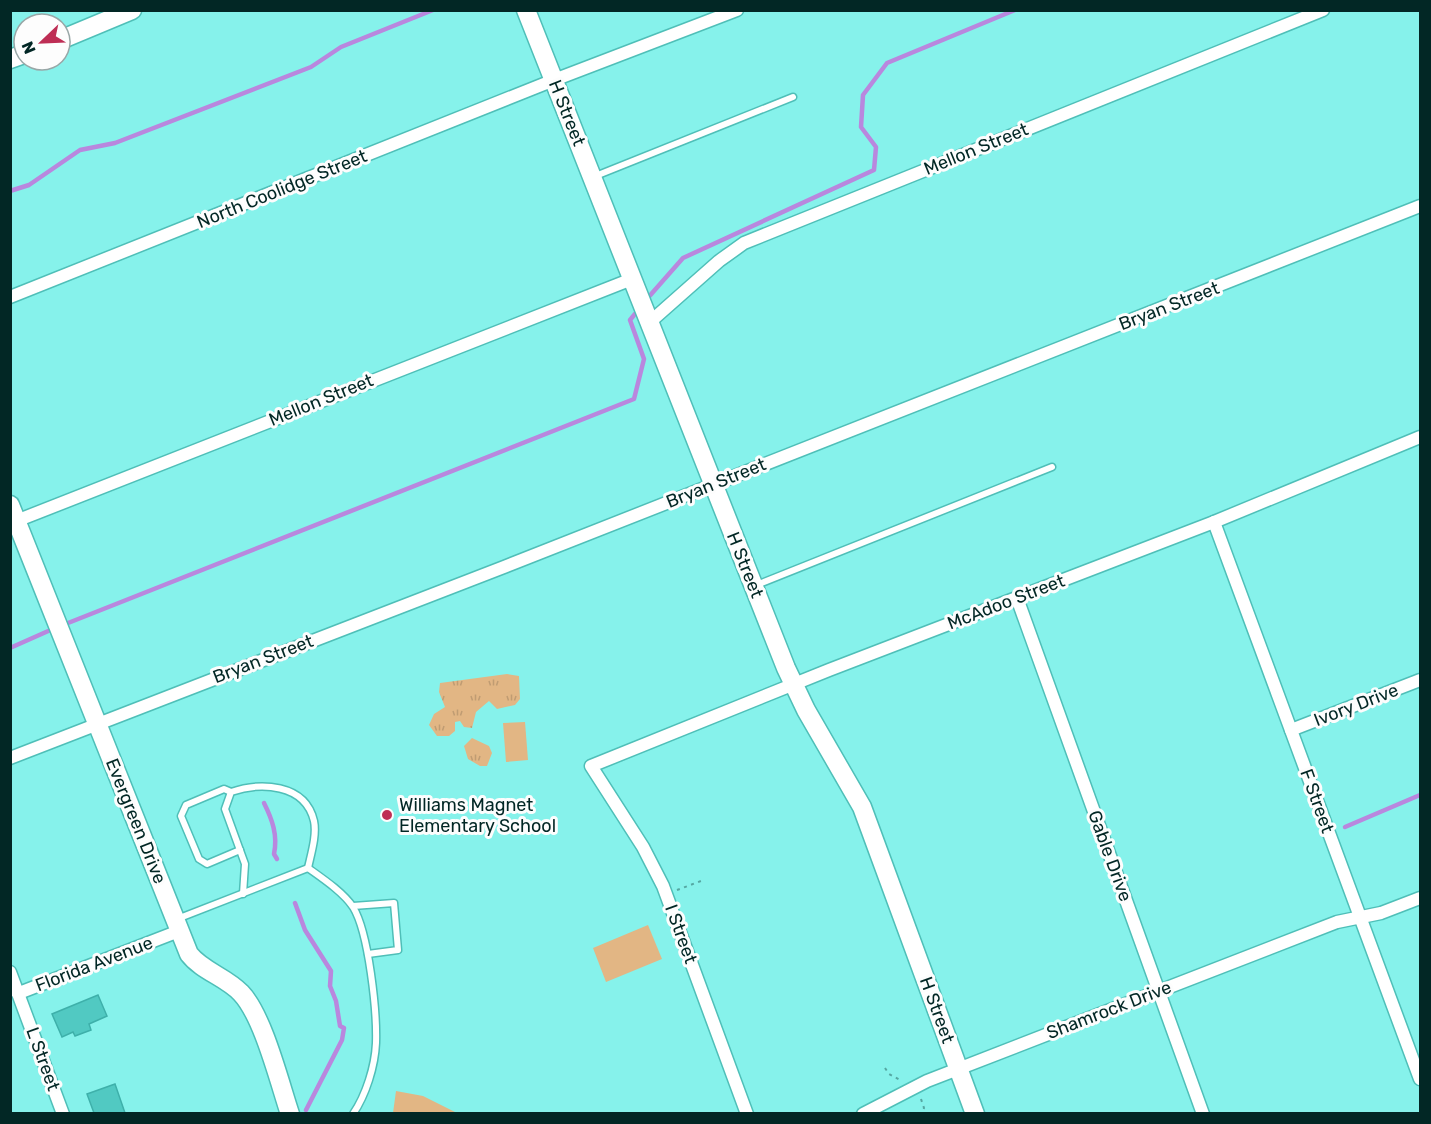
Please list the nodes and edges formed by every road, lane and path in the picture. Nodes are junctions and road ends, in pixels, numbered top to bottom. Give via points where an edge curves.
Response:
1 (132, 10) edge
2 (526, 10) edge
3 (737, 10) edge
4 (1323, 10) edge
5 (72, 35) edge
6 (554, 80) junction
7 (793, 97) dead end
8 (592, 177) junction
9 (1420, 206) edge
10 (634, 284) junction
11 (10, 297) edge
12 (648, 318) junction
13 (1420, 437) edge
14 (1052, 467) dead end
15 (714, 484) junction
16 (13, 516) edge
17 (1214, 522) junction
18 (753, 587) junction
19 (1017, 598) junction
20 (1420, 680) edge
21 (794, 684) junction
22 (98, 724) junction
23 (1291, 730) junction
24 (10, 758) edge
25 (591, 765) joint
26 (231, 792) junction
27 (240, 850) junction
28 (308, 868) junction
29 (701, 881) dead end
30 (243, 894) junction
31 (666, 894) junction
32 (1420, 898) edge
33 (352, 906) junction
34 (1360, 918) junction
35 (176, 926) junction
36 (368, 954) junction
37 (10, 972) edge
38 (15, 990) edge
39 (1158, 992) junction
40 (885, 1068) dead end
41 (958, 1068) junction
42 (1420, 1079) edge
43 (905, 1091) junction
44 (63, 1113) edge
45 (290, 1113) edge
46 (353, 1113) edge
47 (747, 1113) edge
48 (863, 1113) edge
49 (975, 1113) edge
50 (1203, 1113) edge

1 - 5 street
2 - 6 street, H Street
3 - 6 street, North Coolidge Street
4 - 12 street, Mellon Street via 744,243
6 - 8 street, H Street
6 - 11 street, North Coolidge Street
7 - 8 lane
8 - 10 street, H Street
9 - 15 street, Bryan Street
10 - 12 street, H Street
10 - 16 street, Mellon Street
12 - 15 street, H Street
13 - 17 street, McAdoo Street
14 - 18 lane
15 - 18 street, H Street
15 - 22 street, Bryan Street
16 - 22 street, Evergreen Drive
17 - 19 street, McAdoo Street
17 - 23 street, F Street
18 - 21 street, H Street
19 - 21 street, McAdoo Street
19 - 39 street, Gable Drive
20 - 23 street, Ivory Drive
21 - 25 street, McAdoo Street
21 - 41 street, H Street via 862,807
22 - 24 street, Bryan Street
22 - 35 street, Evergreen Drive
23 - 34 street, F Street
25 - 31 street, I Street via 643,847
26 - 27 lane via 225,809
26 - 27 lane via 224,789 186,805 181,816 200,859 207,864
26 - 28 lane via 266,785 293,794 307,804 314,822
27 - 30 lane via 245,864
28 - 30 lane
28 - 33 lane
29 - 31 path
30 - 35 lane
31 - 47 street, I Street
32 - 34 street, Shamrock Drive
33 - 36 lane
33 - 36 lane via 394,903 398,951
34 - 39 street, Shamrock Drive via 1337,922
34 - 42 street, F Street
35 - 38 street, Florida Avenue
35 - 45 street, Evergreen Drive via 193,959 231,983 248,1002
36 - 46 lane via 376,1044 364,1093
37 - 38 street, L Street
38 - 44 street, L Street
39 - 41 street, Shamrock Drive
39 - 50 street, Gable Drive
40 - 43 path via 900,1080
41 - 43 street, Shamrock Drive
41 - 49 street, H Street
43 - 48 street, Shamrock Drive

